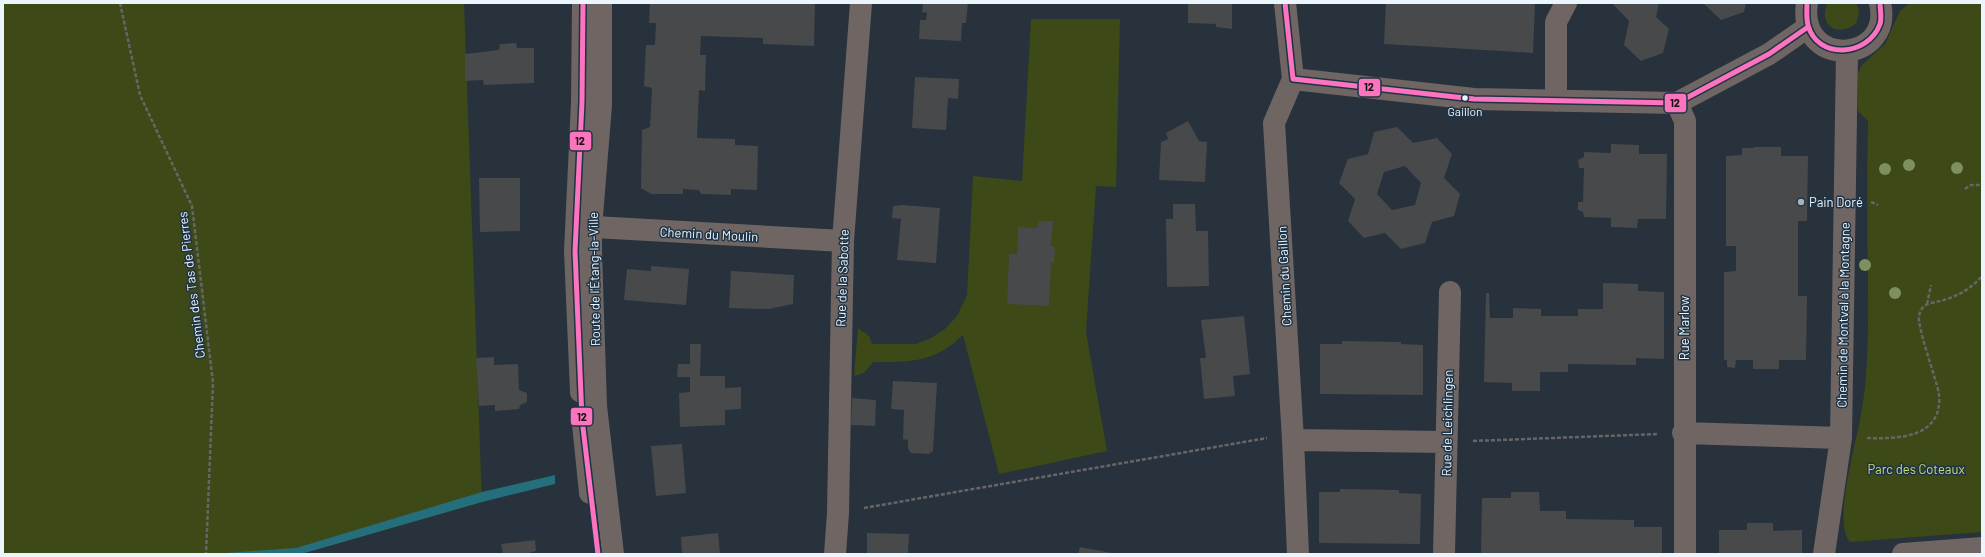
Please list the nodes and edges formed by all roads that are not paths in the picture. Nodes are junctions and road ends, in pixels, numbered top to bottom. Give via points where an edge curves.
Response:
1 (583, 3) edge
2 (601, 3) edge
3 (862, 3) edge
4 (1284, 3) edge
5 (1566, 3) edge
6 (1808, 3) edge
7 (1880, 3) edge
8 (1808, 27) junction
9 (1848, 52) junction
10 (1293, 79) junction
11 (1556, 101) junction
12 (1677, 103) junction
13 (584, 227) junction
14 (843, 241) junction
15 (1450, 292) dead end
16 (1683, 433) junction
17 (1841, 438) junction
18 (1294, 440) junction
19 (1446, 442) junction
20 (1982, 548) edge
21 (598, 554) edge
22 (613, 554) edge
23 (835, 554) edge
24 (1298, 554) edge
25 (1444, 554) edge
26 (1684, 554) edge
27 (1824, 554) edge
28 (1903, 554) edge

1 - 13 street, Route de l'Étang-la-Ville
2 - 13 street, Route de l'Étang-la-Ville via 601,105
3 - 14 street, Rue de la Sabotte
4 - 10 street
5 - 11 street via 1556,22
6 - 8 street
7 - 9 street via 1881,22 1876,33 1859,49
8 - 9 street via 1814,38 1824,46 1835,51
8 - 12 street via 1769,54
9 - 17 street, Chemin de Montval à la Montagne
10 - 11 street via 1474,99
10 - 18 street, Chemin du Gaillon via 1274,123
11 - 12 street
12 - 16 street, Rue Marlow via 1685,121
13 - 14 street, Chemin du Moulin
13 - 21 street, Route de l'Étang-la-Ville via 575,251 582,419
13 - 22 street, Route de l'Étang-la-Ville via 596,406
14 - 23 street, Rue de la Sabotte
15 - 19 street, Rue de Leichlingen
16 - 17 street
16 - 26 street, Rue Marlow
17 - 27 street, Chemin de Montval à la Montagne
18 - 19 street
18 - 24 street, Chemin du Gaillon
19 - 25 street, Rue de Leichlingen
20 - 28 street

